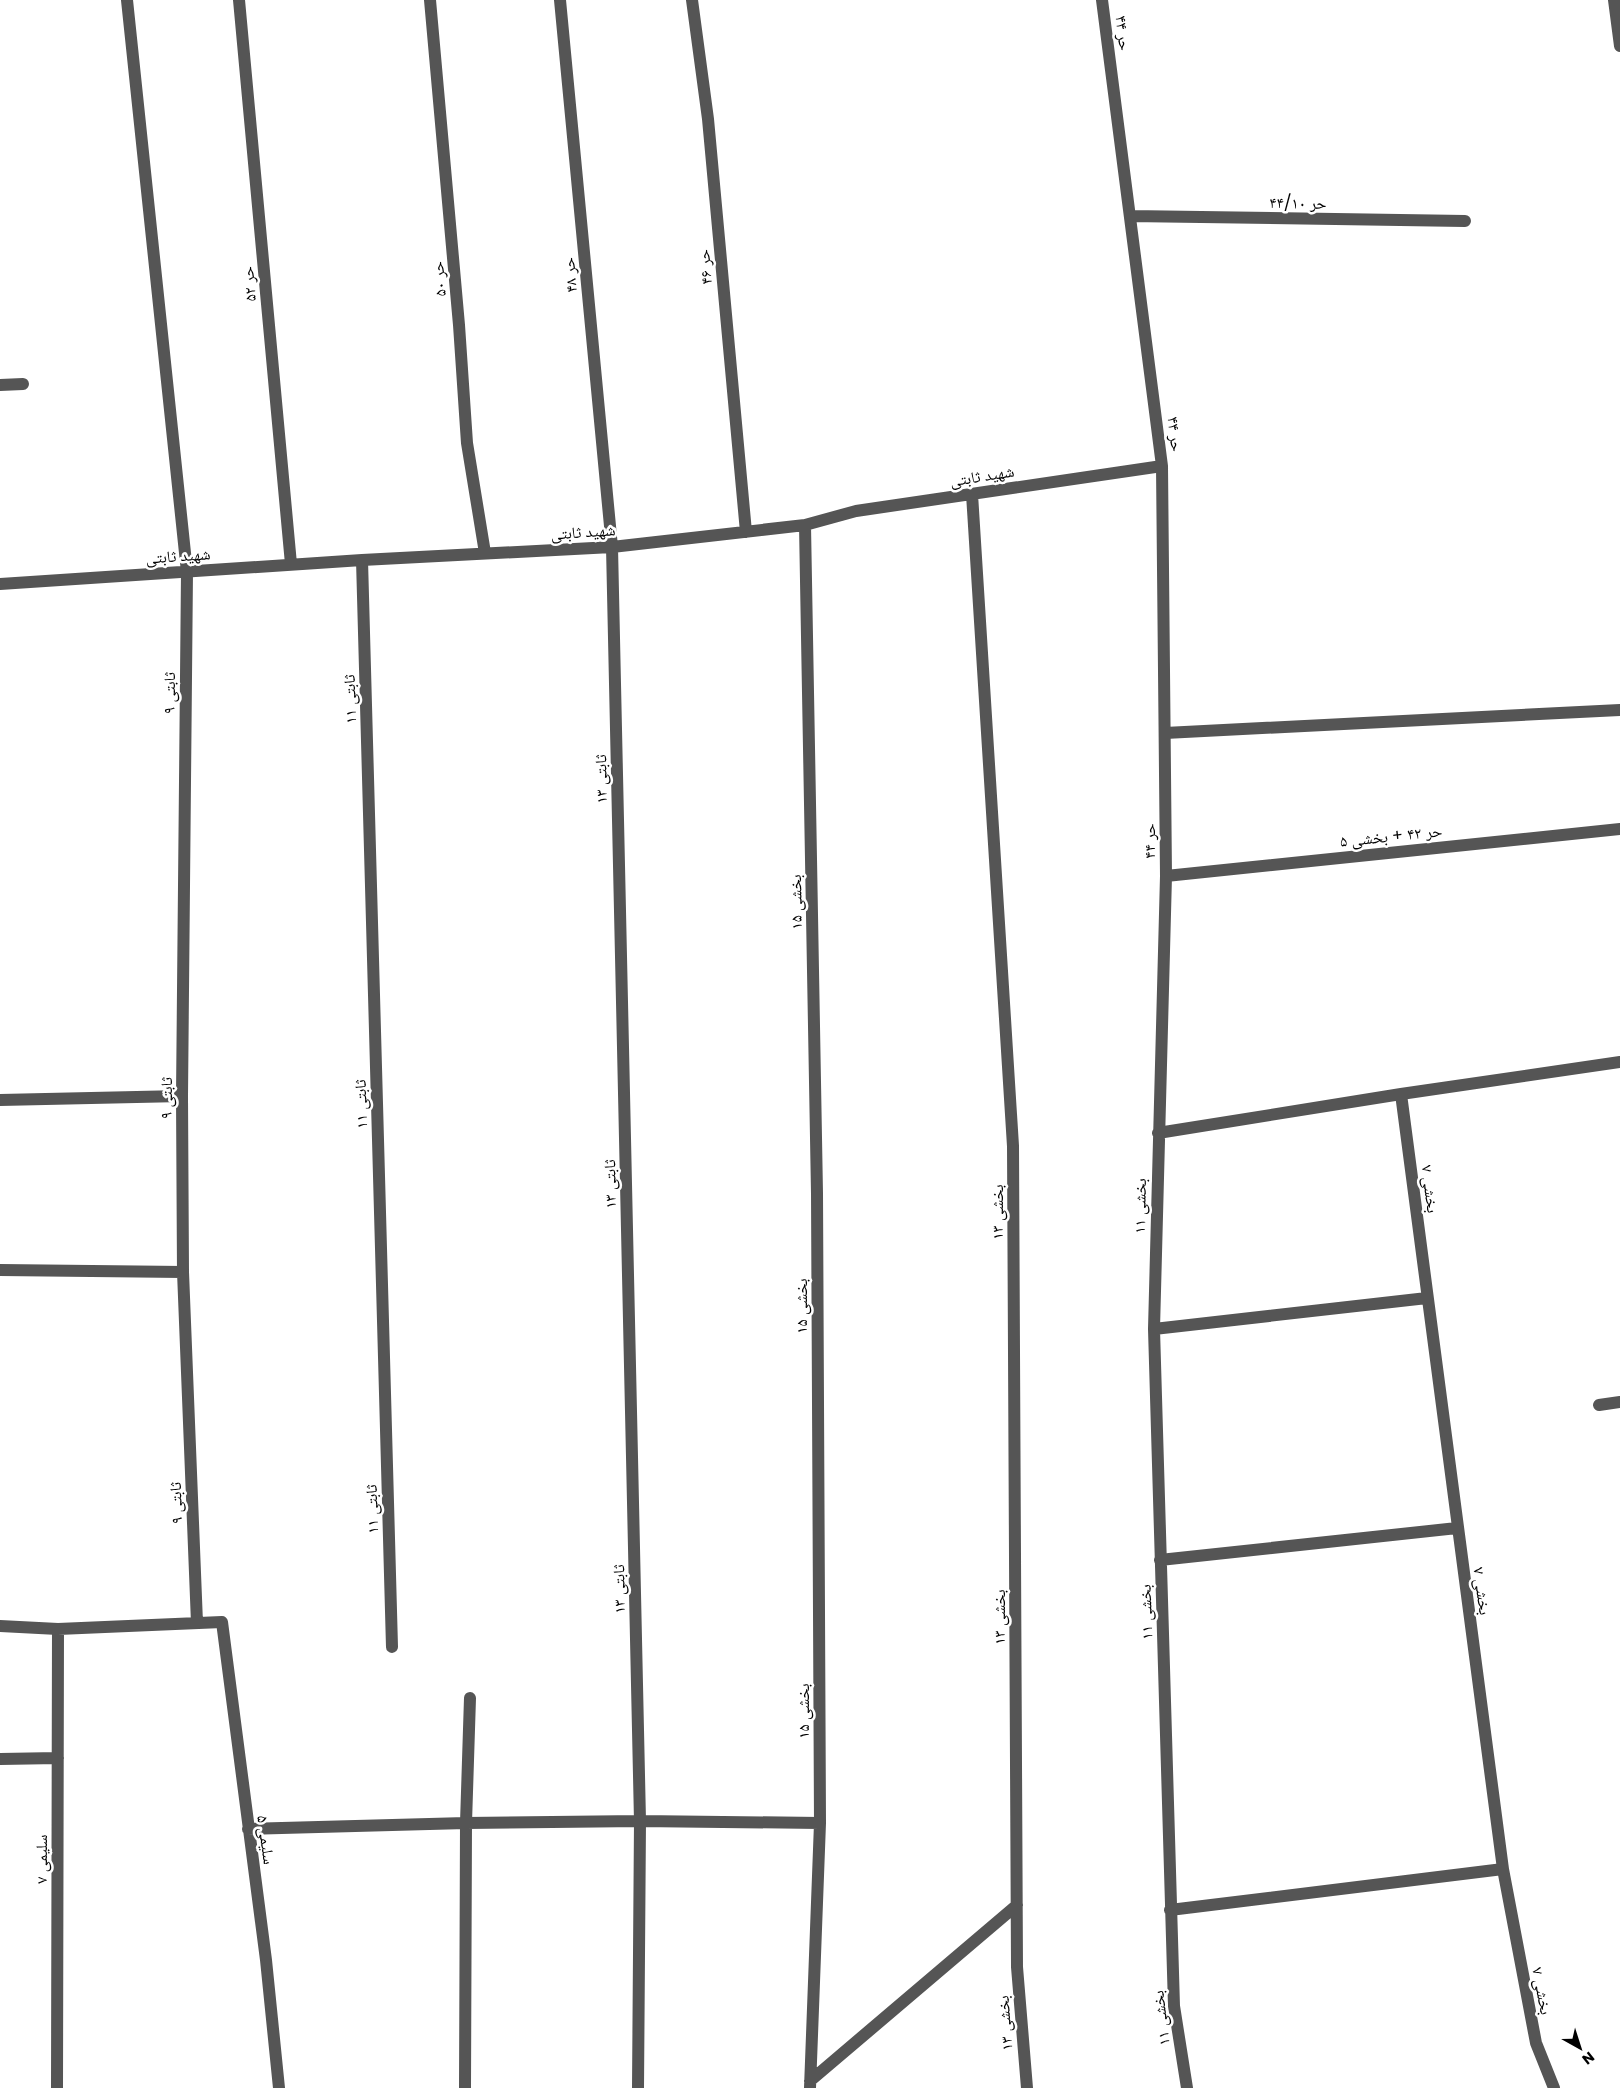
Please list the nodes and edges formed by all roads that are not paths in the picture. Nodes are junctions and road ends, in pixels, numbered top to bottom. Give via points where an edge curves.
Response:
1 (127, 0) edge
2 (239, 0) edge
3 (430, 0) edge
4 (560, 0) edge
5 (692, 0) edge
6 (1102, 0) edge
7 (1614, 0) edge
8 (1620, 46) edge
9 (1130, 216) junction
10 (1465, 221) dead end
11 (23, 384) dead end
12 (0, 385) edge
13 (1162, 466) junction
14 (972, 494) junction
15 (806, 524) junction
16 (746, 532) junction
17 (612, 547) junction
18 (485, 554) junction
19 (362, 560) junction
20 (291, 564) junction
21 (187, 572) junction
22 (0, 584) edge
23 (1620, 710) edge
24 (1165, 733) junction
25 (1620, 829) edge
26 (1166, 876) junction
27 (1620, 1062) edge
28 (1401, 1094) junction
29 (182, 1096) junction
30 (0, 1100) edge
31 (1158, 1133) junction
32 (0, 1270) edge
33 (183, 1272) junction
34 (1427, 1298) junction
35 (1154, 1329) junction
36 (1620, 1402) edge
37 (1599, 1405) dead end
38 (1457, 1528) junction
39 (1160, 1560) junction
40 (197, 1623) junction
41 (0, 1626) edge
42 (58, 1629) junction
43 (392, 1647) dead end
44 (470, 1698) dead end
45 (58, 1758) junction
46 (0, 1759) edge
47 (640, 1821) junction
48 (466, 1823) junction
49 (820, 1824) junction
50 (248, 1829) junction
51 (1503, 1869) junction
52 (1017, 1905) junction
53 (1170, 1910) junction
54 (810, 2084) edge
55 (57, 2088) edge
56 (279, 2088) edge
57 (465, 2088) edge
58 (638, 2088) edge
59 (1027, 2088) edge
60 (1187, 2088) edge
61 (1554, 2088) edge

1 - 21 street, ثابتی ۹
2 - 20 street, حر ۵۲
3 - 18 street, حر ۵۰ via 467,443
4 - 17 street, حر ۴۸
5 - 16 street, حر ۴۶ via 708,119
6 - 9 street, حر ۴۴
7 - 8 street
9 - 10 street, حر ۴۴/۱۰
9 - 13 street, حر ۴۴
11 - 12 street
13 - 14 street, شهید ثابتی
13 - 24 street, حر ۴۴
14 - 15 street, شهید ثابتی via 856,511
14 - 52 street, بخشی ۱۳ via 1013,1146
15 - 16 street, شهید ثابتی
15 - 49 street, بخشی ۱۵ via 817,1193
16 - 17 street, شهید ثابتی
17 - 18 street, شهید ثابتی
17 - 47 street, ثابتی ۱۳
18 - 19 street, شهید ثابتی
19 - 20 street, شهید ثابتی
19 - 43 street, ثابتی ۱۱
20 - 21 street, شهید ثابتی
21 - 22 street, شهید ثابتی
21 - 29 street, ثابتی ۹
23 - 24 street
24 - 26 street, حر ۴۴
25 - 26 street, حر ۴۲ + بخشی ۵
26 - 31 street, حر ۴۴
27 - 28 street
28 - 31 street
28 - 34 street, بخشی ۷
29 - 30 street
29 - 33 street, ثابتی ۹
31 - 35 street, بخشی ۱۱
32 - 33 street
33 - 40 street, ثابتی ۹
34 - 35 street
34 - 38 street, بخشی ۷
35 - 39 street, بخشی ۱۱
36 - 37 street
38 - 39 street
38 - 51 street, بخشی ۷
39 - 53 street, بخشی ۱۱
40 - 42 street
40 - 50 street, سلیمی ۵ via 222,1622
41 - 42 street
42 - 45 street, سلیمی ۷
44 - 48 street
45 - 46 street
45 - 55 street, سلیمی ۷
47 - 48 street
47 - 49 street
47 - 58 street, ثابتی ۱۳
48 - 50 street
48 - 57 street
49 - 54 street, بخشی ۱۵
50 - 56 street, سلیمی ۵
51 - 53 street
51 - 61 street, بخشی ۷ via 1536,2043
52 - 54 street
52 - 59 street, بخشی ۱۳ via 1017,1967
53 - 60 street, بخشی ۱۱ via 1174,2006

